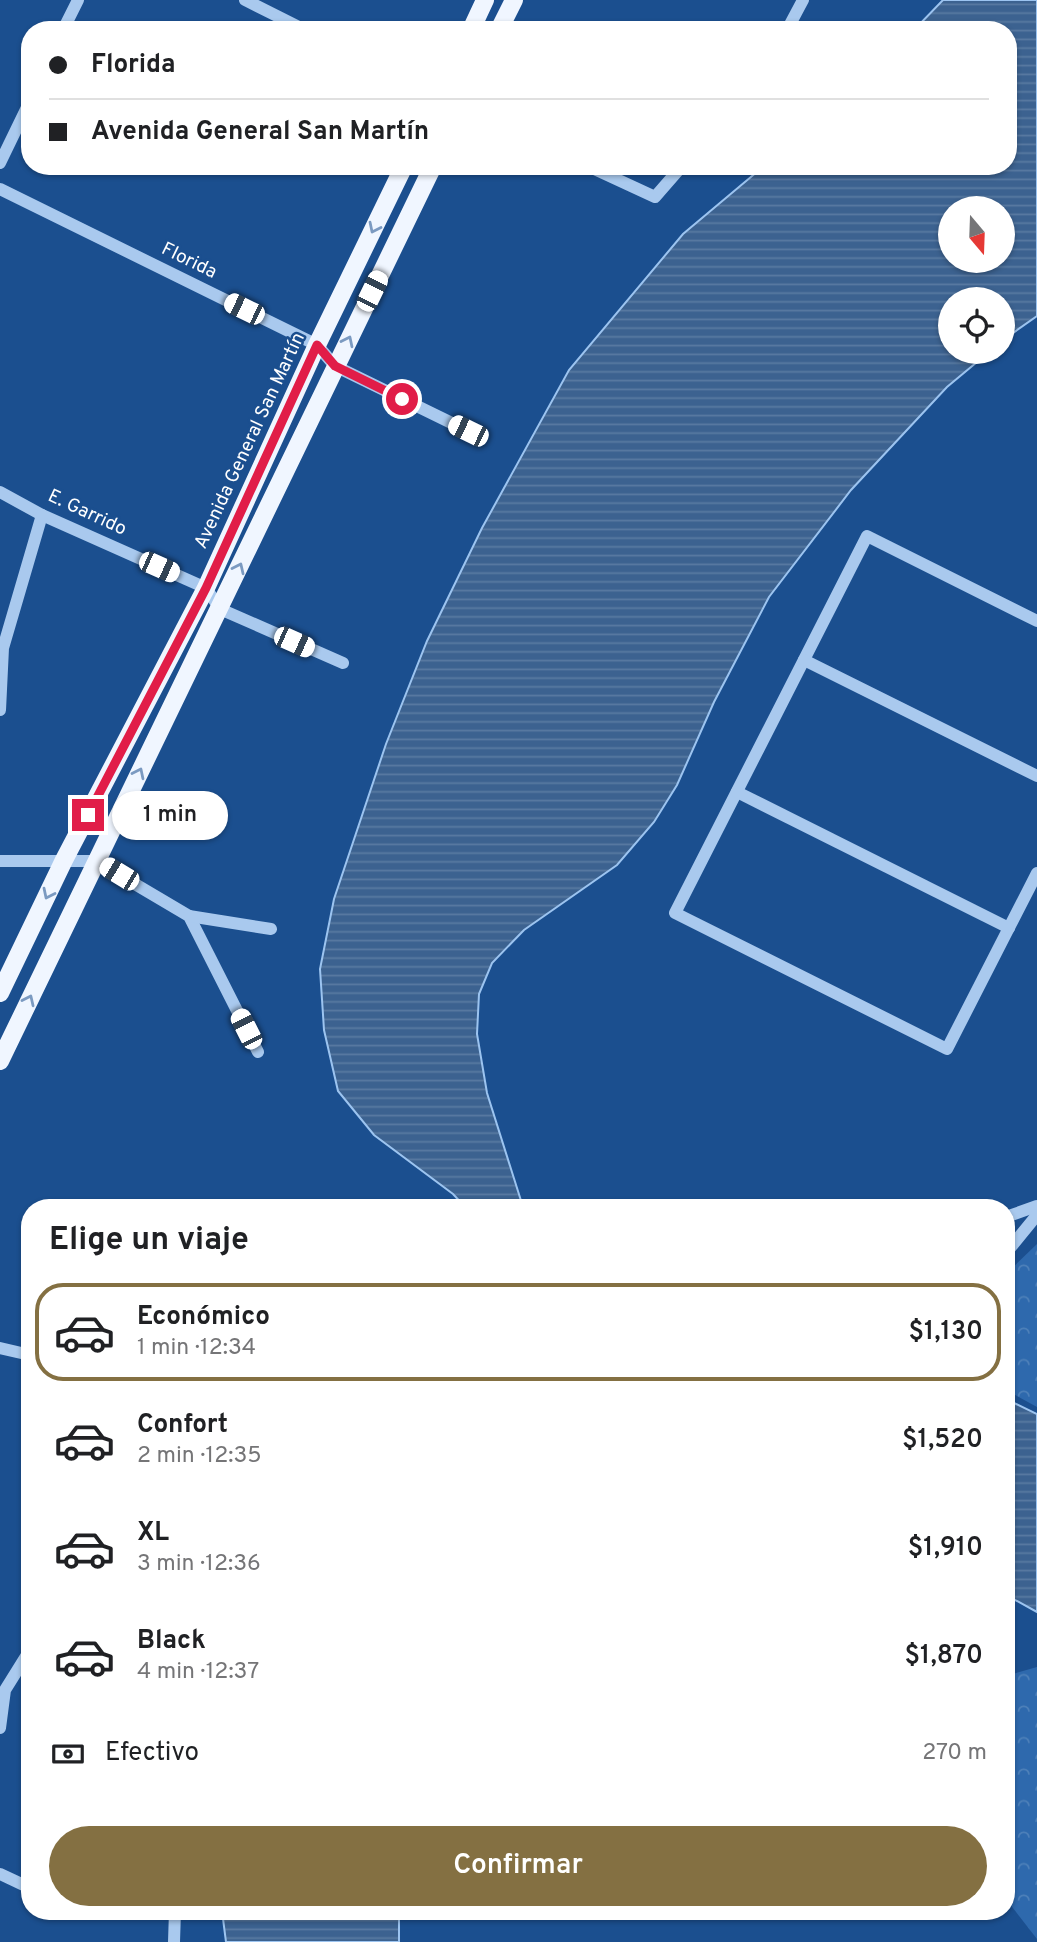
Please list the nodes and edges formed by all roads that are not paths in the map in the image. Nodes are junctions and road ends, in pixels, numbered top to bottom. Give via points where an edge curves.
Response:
1 (78, 0) edge
2 (245, 0) edge
3 (485, 0) edge
4 (514, 0) edge
5 (803, 0) edge
6 (68, 21) edge
7 (287, 21) edge
8 (475, 21) edge
9 (504, 21) edge
10 (792, 21) edge
11 (21, 120) edge
12 (0, 163) edge
13 (400, 175) edge
14 (429, 175) edge
15 (608, 175) edge
16 (674, 175) edge
17 (0, 189) edge
18 (317, 345) junction
19 (335, 366) junction
20 (468, 431) dead end
21 (0, 492) edge
22 (42, 515) junction
23 (206, 588) junction
24 (220, 609) junction
25 (1037, 621) edge
26 (804, 660) junction
27 (343, 663) dead end
28 (0, 710) edge
29 (1037, 776) edge
30 (737, 792) junction
31 (64, 860) junction
32 (96, 860) junction
33 (0, 861) edge
34 (1037, 873) edge
35 (189, 916) junction
36 (1009, 928) junction
37 (271, 929) dead end
38 (0, 993) edge
39 (258, 1052) dead end
40 (0, 1061) edge
41 (1037, 1206) edge
42 (1015, 1214) edge
43 (1037, 1215) edge
44 (1015, 1242) edge
45 (0, 1348) edge
46 (21, 1353) edge
47 (21, 1664) edge
48 (0, 1728) edge
49 (0, 1874) edge
50 (21, 1884) edge
51 (175, 1920) edge
52 (174, 1942) edge

1 - 6 street
2 - 7 street
3 - 8 main road
4 - 9 main road
5 - 10 street
11 - 12 street
13 -> 18 main road, Avenida General San Martín
19 -> 14 main road
15 - 16 street via 656,197
17 - 18 street, Florida
18 - 19 street, Florida
18 - 23 main road, Avenida General San Martín
19 - 20 street, Florida
24 -> 19 main road
21 - 22 street, E. Garrido
22 - 23 street, E. Garrido
22 - 28 street via 3,648
23 - 24 street
23 - 31 main road, Avenida General San Martín
24 - 27 street
32 -> 24 main road
25 - 26 street via 867,536
26 - 29 street
26 - 30 street
30 - 36 street
30 - 36 street via 675,913 947,1049
31 - 32 street
31 - 33 street
31 -> 38 main road, Avenida General San Martín
32 - 35 street
40 -> 32 main road
34 - 36 street
35 - 37 street
35 - 39 street
41 - 42 street
43 - 44 street
45 - 46 street
47 - 48 street via 5,1690
49 - 50 street
51 - 52 street

